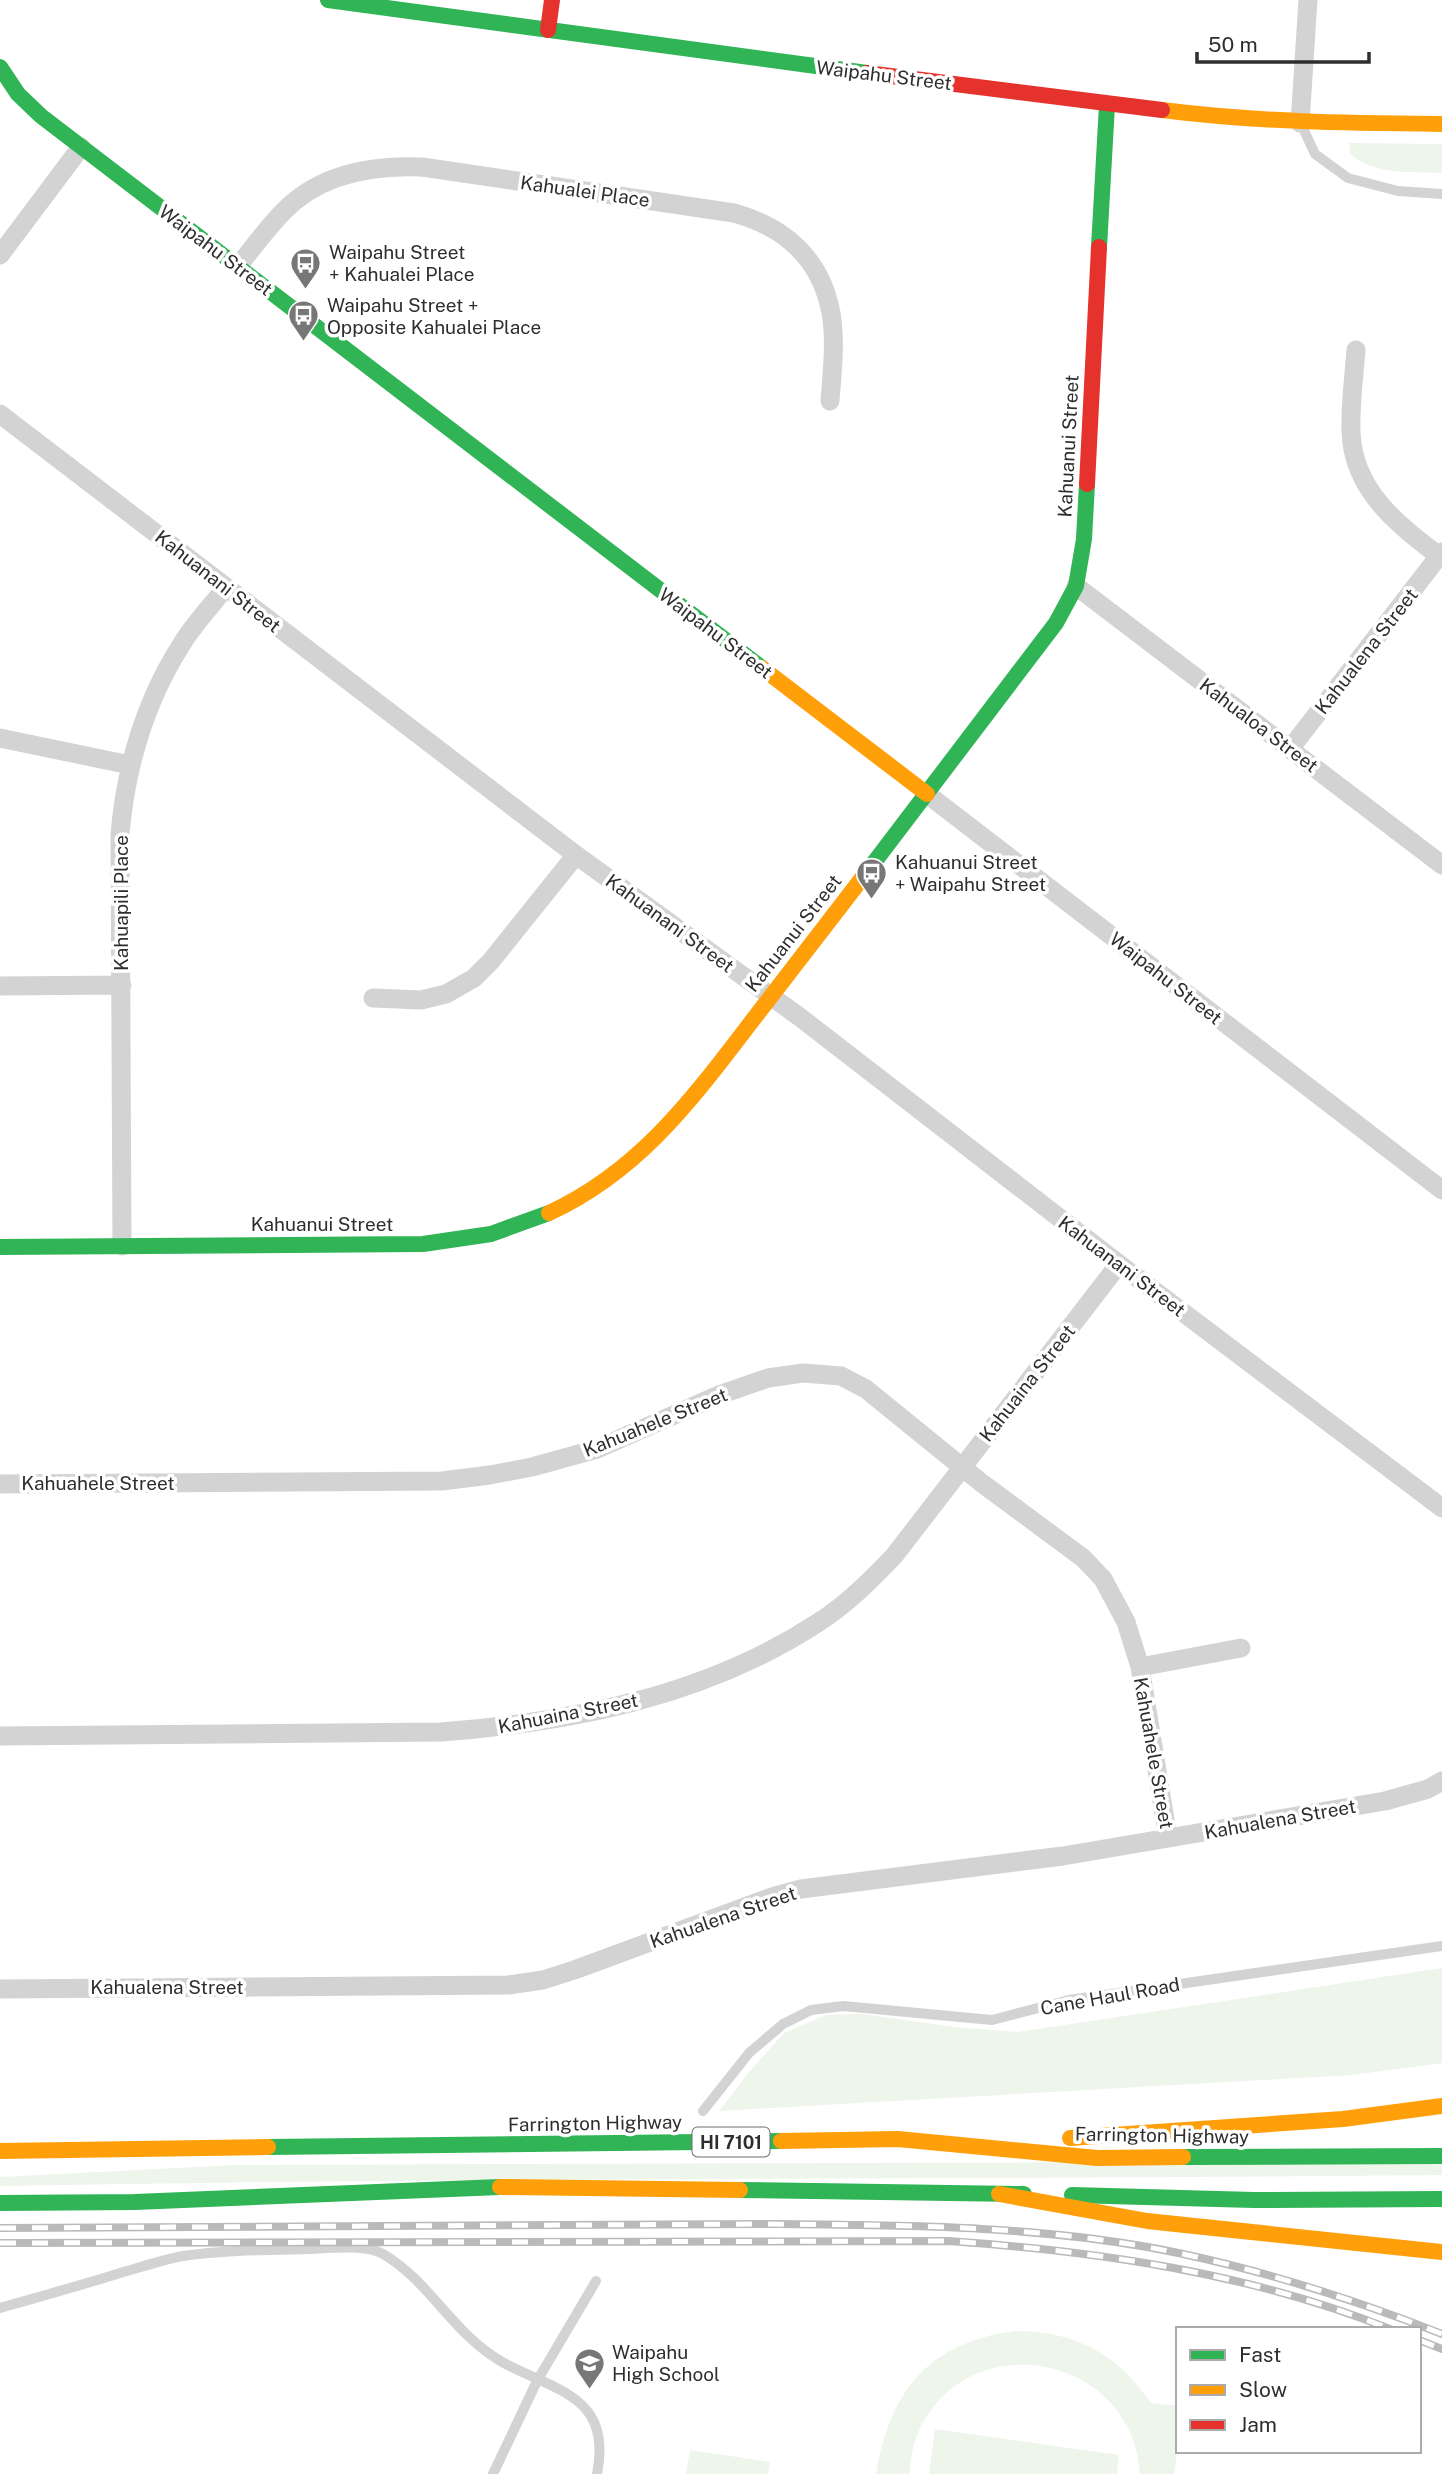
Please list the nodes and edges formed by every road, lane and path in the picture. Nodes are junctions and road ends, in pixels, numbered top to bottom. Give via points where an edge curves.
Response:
1 (328, 0) edge
2 (552, 0) edge
3 (1308, 0) edge
4 (548, 30) junction
5 (0, 67) edge
6 (1107, 105) junction
7 (1300, 123) junction
8 (1442, 124) edge
9 (81, 147) junction
10 (1442, 194) edge
11 (0, 255) edge
12 (238, 266) junction
13 (1356, 350) dead end
14 (830, 401) dead end
15 (0, 414) edge
16 (1441, 554) edge
17 (1076, 586) junction
18 (226, 587) junction
19 (0, 738) edge
20 (1290, 749) junction
21 (130, 765) junction
22 (927, 794) junction
23 (576, 855) junction
24 (1442, 865) edge
25 (0, 985) edge
26 (122, 985) junction
27 (771, 996) junction
28 (373, 999) dead end
29 (1442, 1190) edge
30 (122, 1246) junction
31 (0, 1247) edge
32 (1119, 1264) junction
33 (962, 1467) junction
34 (0, 1484) edge
35 (1442, 1508) edge
36 (1241, 1648) dead end
37 (1140, 1667) junction
38 (0, 1736) edge
39 (1442, 1781) edge
40 (1168, 1838) junction
41 (1442, 1946) edge
42 (0, 1989) edge
43 (1442, 2106) edge
44 (703, 2111) dead end
45 (898, 2139) junction
46 (0, 2151) edge
47 (1442, 2155) edge
48 (999, 2194) junction
49 (1442, 2199) edge
50 (0, 2203) edge
51 (1442, 2252) edge
52 (596, 2281) dead end
53 (0, 2308) edge
54 (537, 2381) junction
55 (493, 2474) edge
56 (597, 2474) edge

1 - 4 main road, Waipahu Street
2 - 4 main road
3 - 7 street
4 - 6 main road, Waipahu Street
5 - 9 main road, Waipahu Street via 18,94
6 - 7 main road, Waipahu Street
6 - 17 main road, Kahuanui Street via 1084,539
7 - 8 main road, Waipahu Street
7 - 10 lane via 1315,154 1348,178 1398,191
9 - 11 street
9 - 12 main road, Waipahu Street
12 - 14 street, Kahualei Place via 283,211 307,192 363,170 391,166 734,214 782,233 814,268 831,314
12 - 22 main road, Waipahu Street
13 - 16 street via 1351,433 1364,481 1389,516
15 - 18 street, Kahuanani Street
16 - 20 street, Kahualena Street
17 - 20 street, Kahualoa Street
17 - 22 main road, Kahuanui Street via 1025,666
18 - 21 street, Kahuapili Place via 184,639 166,670 146,711
18 - 23 street, Kahuanani Street
19 - 21 street
20 - 24 street, Kahualoa Street
21 - 26 street, Kahuapili Place via 120,834
22 - 27 main road, Kahuanui Street
22 - 29 street, Waipahu Street
23 - 27 street, Kahuanani Street
23 - 28 street via 474,978 446,994 421,1000
25 - 26 street
26 - 30 street, Kahuapili Place
27 - 30 main road, Kahuanui Street via 661,1133 622,1169 531,1220 474,1238 423,1244
27 - 32 street, Kahuanani Street
30 - 31 main road, Kahuanui Street
32 - 33 street, Kahuaina Street
32 - 35 street, Kahuanani Street
33 - 34 street, Kahuahele Street via 866,1389 841,1376 803,1373 768,1378 719,1395 597,1449 490,1475 442,1481
33 - 37 street, Kahuahele Street via 1083,1558 1103,1579 1126,1622
33 - 38 street, Kahuaina Street via 894,1556 862,1589 819,1622 764,1653 625,1706 511,1727 441,1732
36 - 37 street, Kahuahele Street
37 - 40 street, Kahuahele Street
39 - 40 street, Kahualena Street via 1385,1801
40 - 42 street, Kahualena Street via 801,1889 577,1969 508,1985
41 - 44 lane, Cane Haul Road via 1069,2000 992,2020 843,2006 811,2010 783,2024 749,2053
43 - 45 main road via 1343,2119 1065,2138
45 - 46 main road, Farrington Highway / HI 7101
45 - 47 main road, Farrington Highway / HI 7101 via 1097,2158
48 - 49 main road
48 - 50 main road via 484,2187
48 - 51 main road via 1147,2221
52 - 54 lane
53 - 54 lane via 181,2257 349,2248 379,2252 407,2269 486,2353
54 - 55 lane
54 - 56 lane via 572,2396 588,2411 598,2430 601,2453

